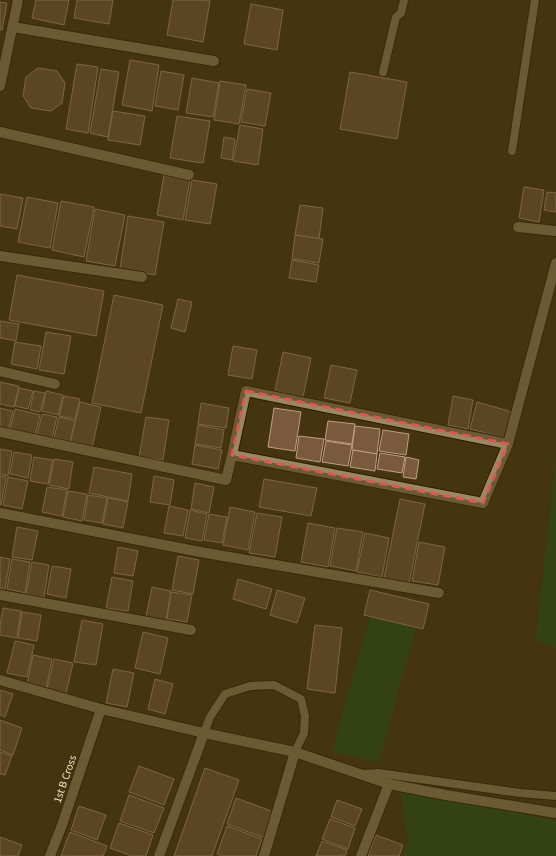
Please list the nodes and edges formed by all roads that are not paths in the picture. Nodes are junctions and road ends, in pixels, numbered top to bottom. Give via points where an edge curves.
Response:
1 (18, 0) edge
2 (404, 0) edge
3 (535, 0) edge
4 (13, 27) junction
5 (214, 61) dead end
6 (383, 72) dead end
7 (0, 86) edge
8 (0, 132) edge
9 (512, 151) dead end
10 (189, 175) dead end
11 (518, 226) dead end
12 (556, 231) edge
13 (0, 256) edge
14 (556, 263) edge
15 (142, 277) dead end
16 (0, 371) edge
17 (56, 384) dead end
18 (0, 432) edge
19 (508, 444) junction
20 (232, 455) junction
21 (0, 513) edge
22 (439, 593) dead end
23 (0, 595) edge
24 (190, 630) dead end
25 (0, 680) edge
26 (101, 709) junction
27 (204, 733) junction
28 (295, 752) junction
29 (358, 774) junction
30 (388, 784) junction
31 (556, 796) edge
32 (556, 813) edge
33 (50, 856) edge
34 (159, 856) edge
35 (264, 856) edge
36 (361, 856) edge

1 - 4 street
2 - 6 lane via 402,13 396,17
3 - 9 lane
4 - 5 street
4 - 7 street
8 - 10 street
11 - 12 street
13 - 15 street
14 - 19 street
16 - 17 street
18 - 20 street via 226,480
19 - 20 street via 483,503
19 - 20 street via 246,391
21 - 22 street via 200,552
23 - 24 street
25 - 26 street
26 - 27 street
26 - 33 street, 1st B Cross
27 - 28 street
27 - 28 lane via 210,717 225,694 250,686 274,685 301,699 305,716 304,733
27 - 34 street
28 - 29 street
28 - 35 street
29 - 30 street
29 - 31 lane via 378,773
30 - 32 street
30 - 36 street

